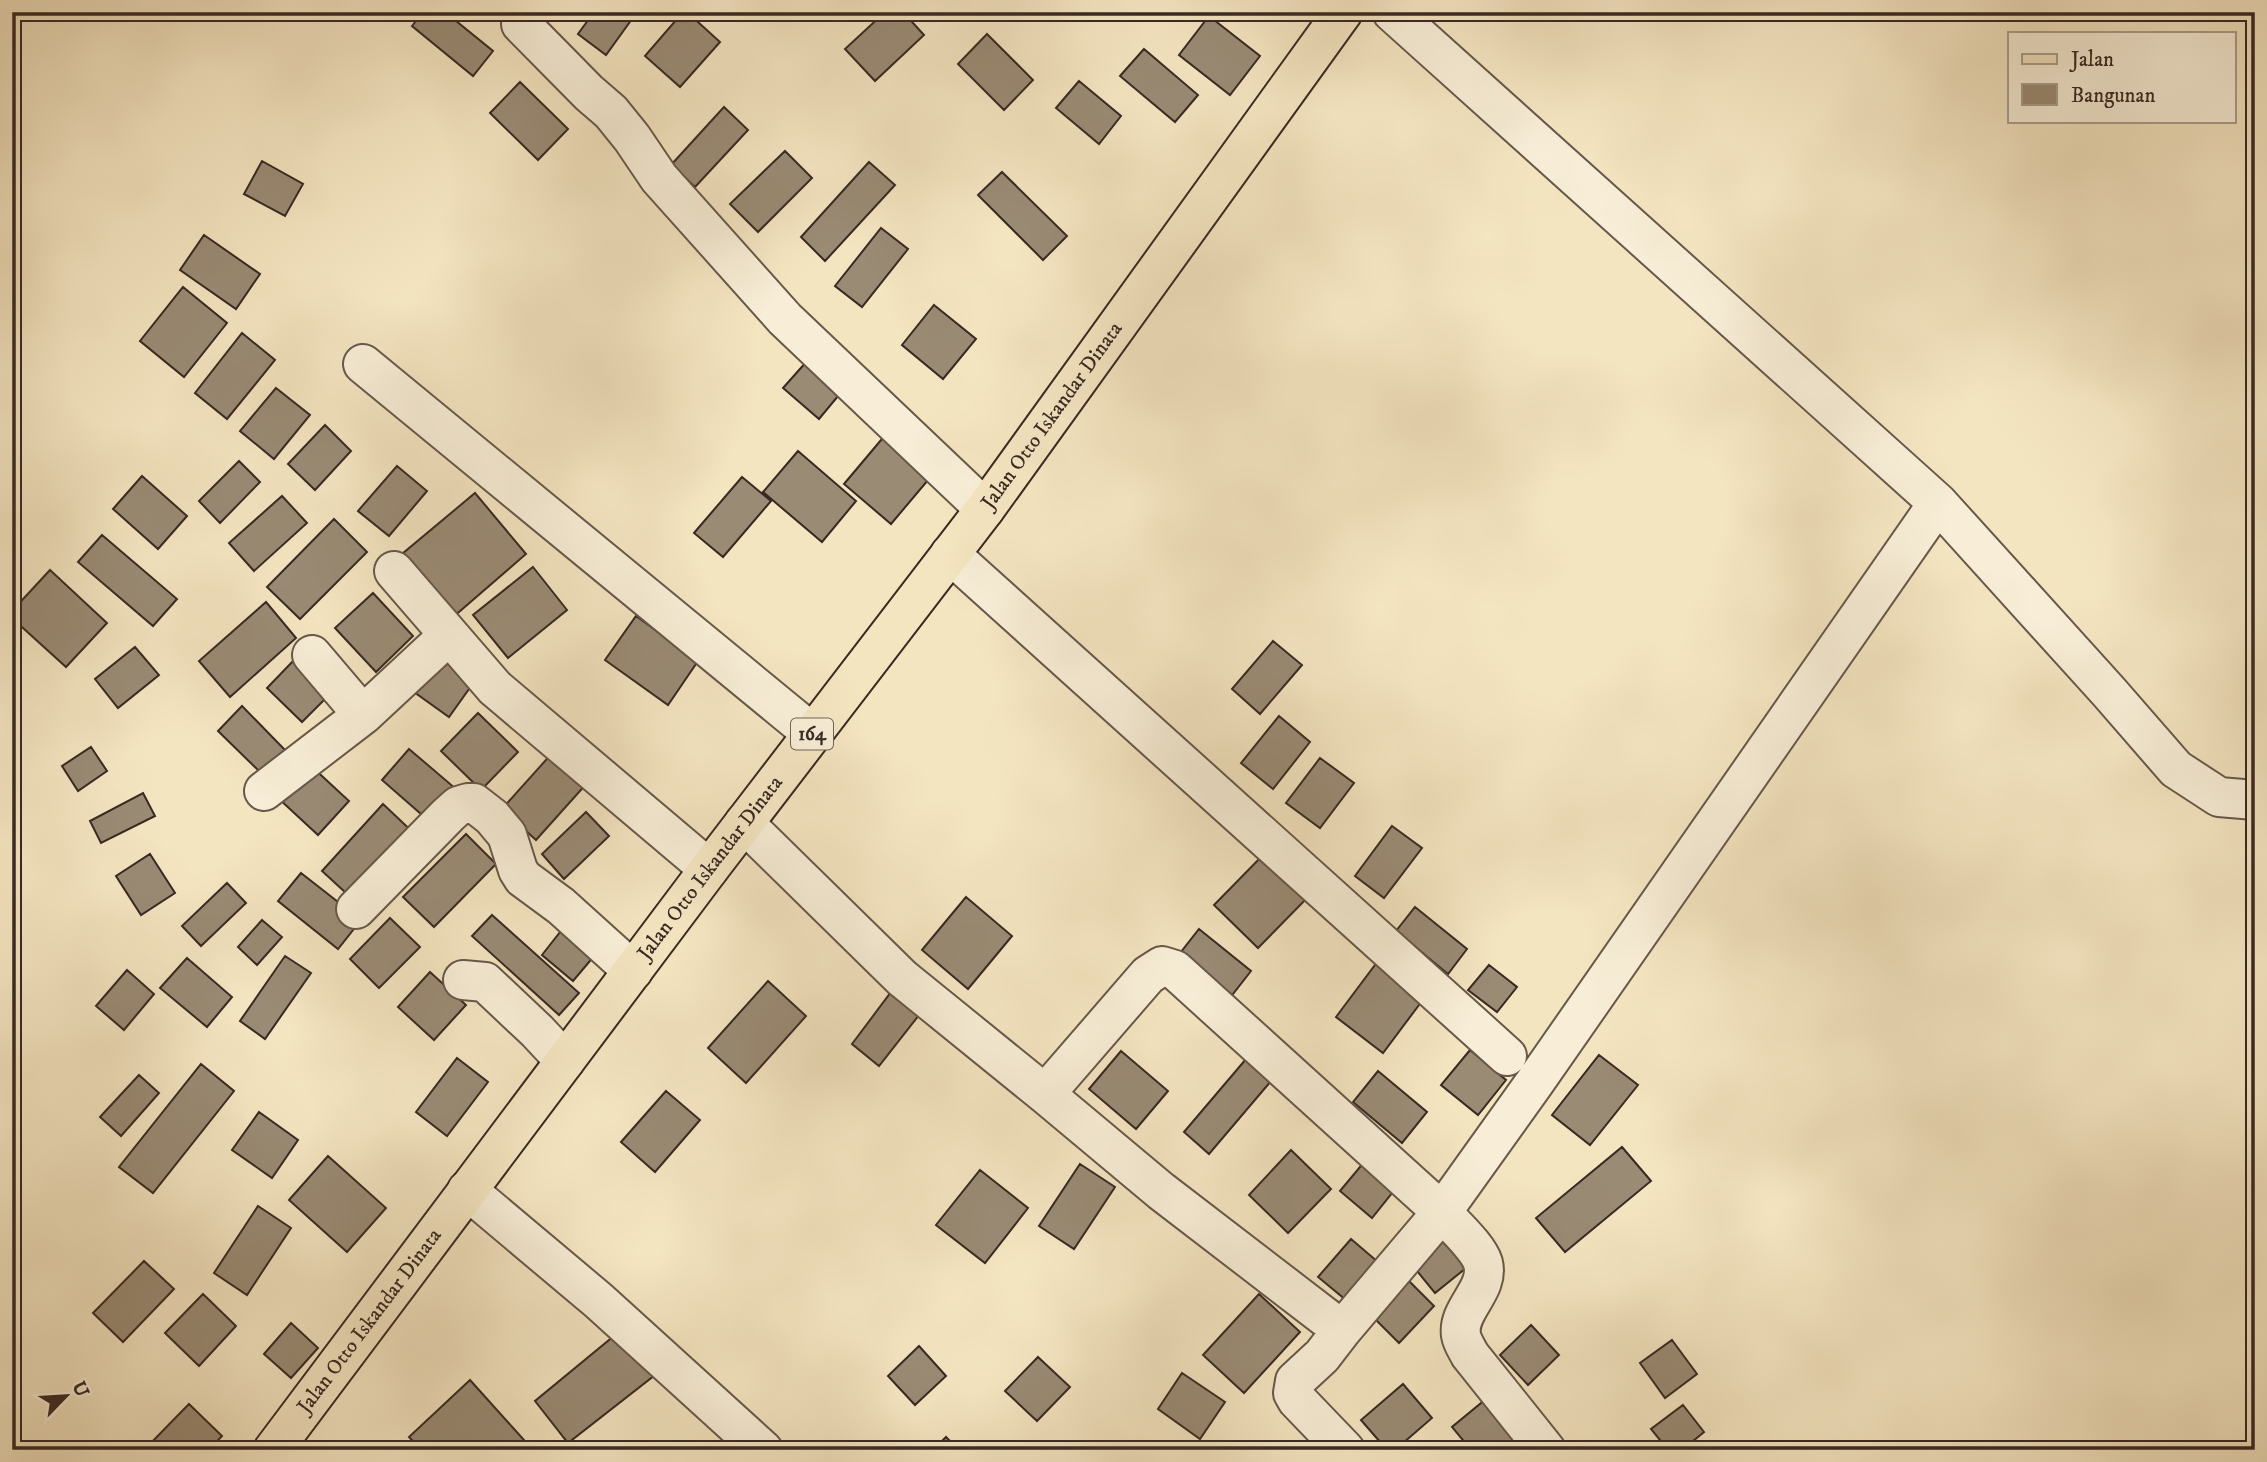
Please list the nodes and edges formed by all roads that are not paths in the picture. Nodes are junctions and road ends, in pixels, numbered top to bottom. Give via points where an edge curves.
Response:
1 (1343, 12) edge
2 (1392, 12) edge
3 (521, 23) dead end
4 (363, 364) dead end
5 (1938, 503) junction
6 (985, 509) junction
7 (950, 554) junction
8 (394, 570) dead end
9 (449, 635) junction
10 (312, 655) dead end
11 (363, 715) junction
12 (813, 734) junction
13 (264, 791) dead end
14 (2255, 800) edge
15 (744, 823) junction
16 (709, 869) junction
17 (356, 909) dead end
18 (633, 971) junction
19 (463, 980) dead end
20 (1507, 1056) dead end
21 (565, 1061) junction
22 (1045, 1094) junction
23 (467, 1190) junction
24 (1442, 1212) junction
25 (1342, 1330) junction
26 (273, 1450) edge
27 (763, 1450) edge
28 (1345, 1450) edge
29 (1546, 1450) edge

1 - 6 main road, Jalan Otto Iskandar Dinata / 164
2 - 5 street
3 - 6 street via 611,112 659,178 785,319
4 - 12 street
5 - 14 street via 2176,769 2219,797
5 - 24 street
6 - 7 main road, Jalan Otto Iskandar Dinata / 164
7 - 12 main road, Jalan Otto Iskandar Dinata / 164
7 - 20 street
8 - 9 street
9 - 11 street
9 - 16 street via 495,688
10 - 11 street
11 - 13 street
12 - 15 main road, Jalan Otto Iskandar Dinata / 164
15 - 16 main road, Jalan Otto Iskandar Dinata / 164
15 - 22 street via 902,978
16 - 18 main road, Jalan Otto Iskandar Dinata / 164
17 - 18 street via 458,806 474,803 507,835 523,878
18 - 21 main road, Jalan Otto Iskandar Dinata / 164
19 - 21 street via 485,982
21 - 23 main road, Jalan Otto Iskandar Dinata / 164
22 - 24 street via 1148,975 1166,966
22 - 25 street via 1161,1191
23 - 26 main road, Jalan Otto Iskandar Dinata / 164
23 - 27 street via 599,1301
24 - 25 street
24 - 29 street via 1477,1252 1484,1272 1463,1319 1463,1341
25 - 28 street via 1295,1381 1293,1393

